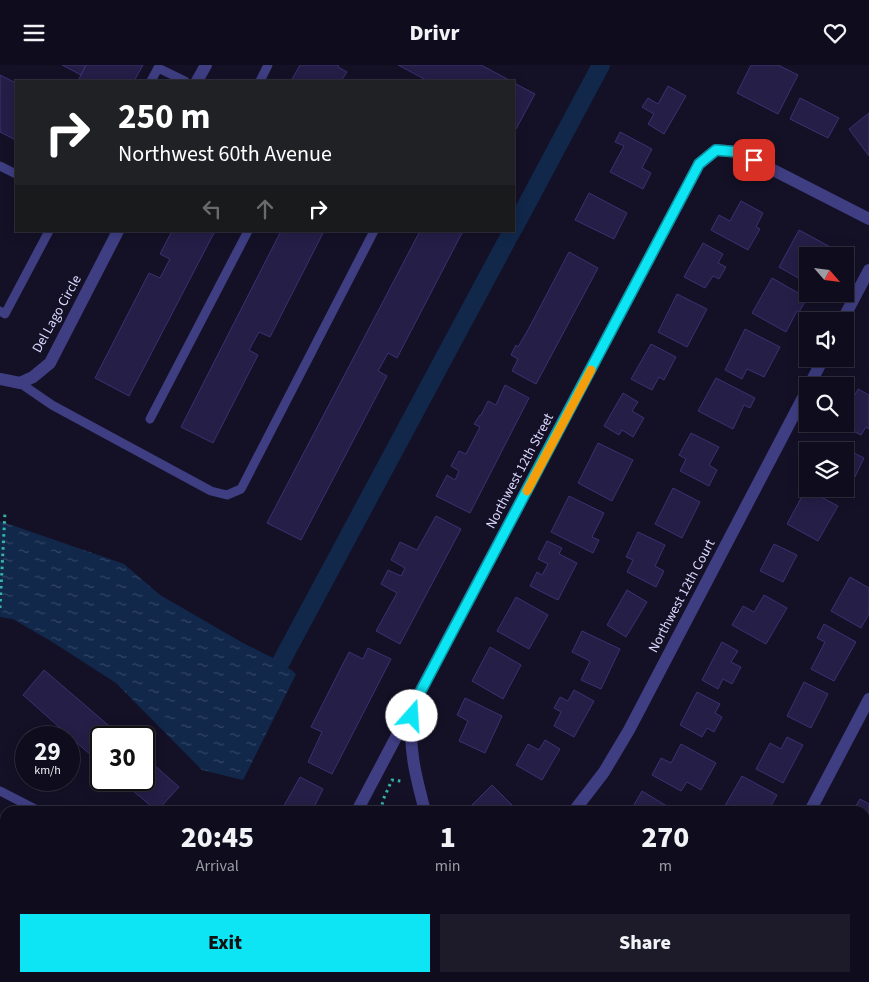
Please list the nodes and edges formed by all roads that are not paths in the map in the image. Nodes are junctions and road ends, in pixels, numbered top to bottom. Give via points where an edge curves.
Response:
1 (206, 65) edge
2 (268, 65) edge
3 (152, 80) edge
4 (183, 80) edge
5 (198, 80) edge
6 (260, 80) edge
7 (0, 166) edge
8 (15, 174) edge
9 (869, 219) edge
10 (49, 232) edge
11 (117, 232) edge
12 (247, 232) edge
13 (373, 232) edge
14 (869, 270) edge
15 (0, 311) edge
16 (847, 312) edge
17 (0, 379) edge
18 (20, 383) junction
19 (799, 404) edge
20 (150, 419) dead end
21 (869, 699) edge
22 (414, 704) junction
23 (0, 791) edge
24 (29, 806) edge
25 (360, 806) edge
26 (424, 806) edge
27 (578, 806) edge
28 (813, 806) edge

1 - 5 street
2 - 6 lane
3 - 4 lane via 158,68
7 - 8 lane
9 - 22 street, Northwest 12th Street via 738,152 716,150 699,164
10 - 15 lane via 5,314
11 - 18 street, Del Lago Circle via 50,363
12 - 20 lane
13 - 18 lane via 241,489 227,495 210,491 52,405
14 - 16 street
17 - 18 street
19 - 27 street, Northwest 12th Court via 629,730 604,772
21 - 28 street
22 - 25 street, Northwest 12th Street
22 - 26 street via 410,728
23 - 24 lane

